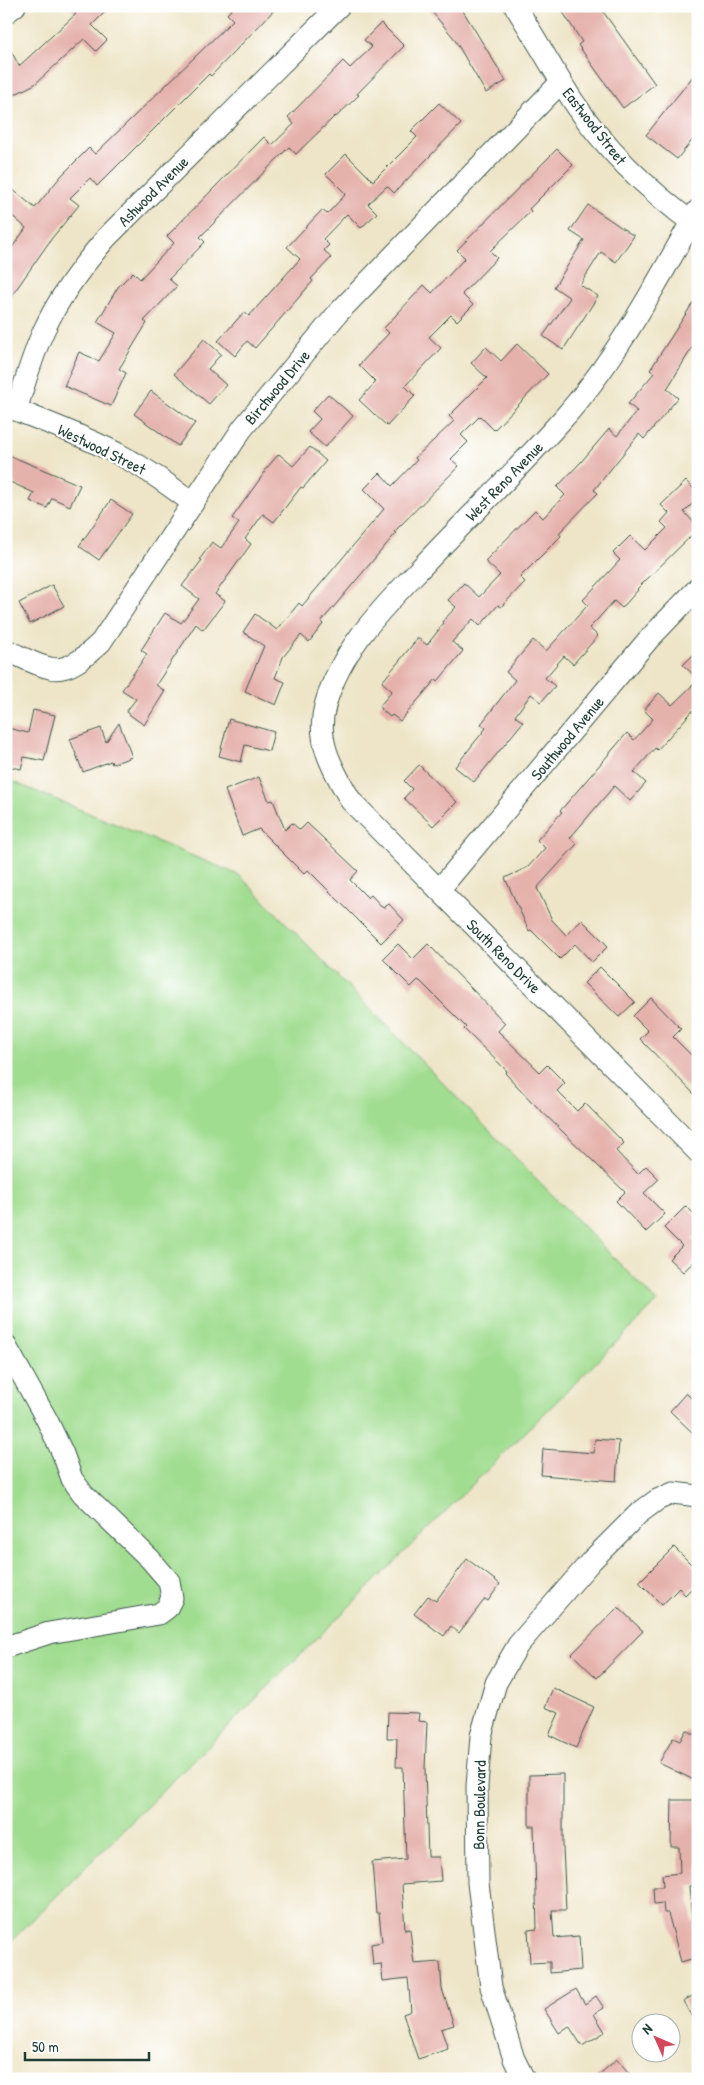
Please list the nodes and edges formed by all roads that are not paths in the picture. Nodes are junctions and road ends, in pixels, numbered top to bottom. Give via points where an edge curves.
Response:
1 (15, 6) edge
2 (339, 6) edge
3 (515, 6) edge
4 (6, 13) edge
5 (561, 82) junction
6 (695, 220) edge
7 (11, 408) edge
8 (193, 503) junction
9 (698, 588) edge
10 (6, 650) edge
11 (326, 750) joint
12 (439, 890) junction
13 (698, 1152) edge
14 (6, 1346) edge
15 (698, 1496) edge
16 (6, 1647) edge
17 (524, 2079) edge

1 - 4 street
2 - 7 street, Ashwood Avenue via 106,237 62,296 44,328
3 - 5 street, Eastwood Street
5 - 6 street, Eastwood Street via 600,137 630,170 662,200
5 - 8 street, Birchwood Drive via 338,313 242,429
6 - 11 street, West Reno Avenue via 594,382 383,608 349,652 333,680 324,708 321,734
7 - 8 street, Westwood Street via 123,456
8 - 10 street, Birchwood Drive via 100,642 82,659 51,669
9 - 12 street, Southwood Avenue via 648,640
11 - 12 street, South Reno Drive via 330,764 351,801
12 - 13 street, South Reno Drive
14 - 16 street via 47,1420 72,1479 169,1581 172,1598 159,1614 49,1632
15 - 17 street, Bonn Boulevard via 673,1493 638,1514 592,1560 518,1645 496,1683 481,1736 477,1786 478,1883 491,1987 514,2059

